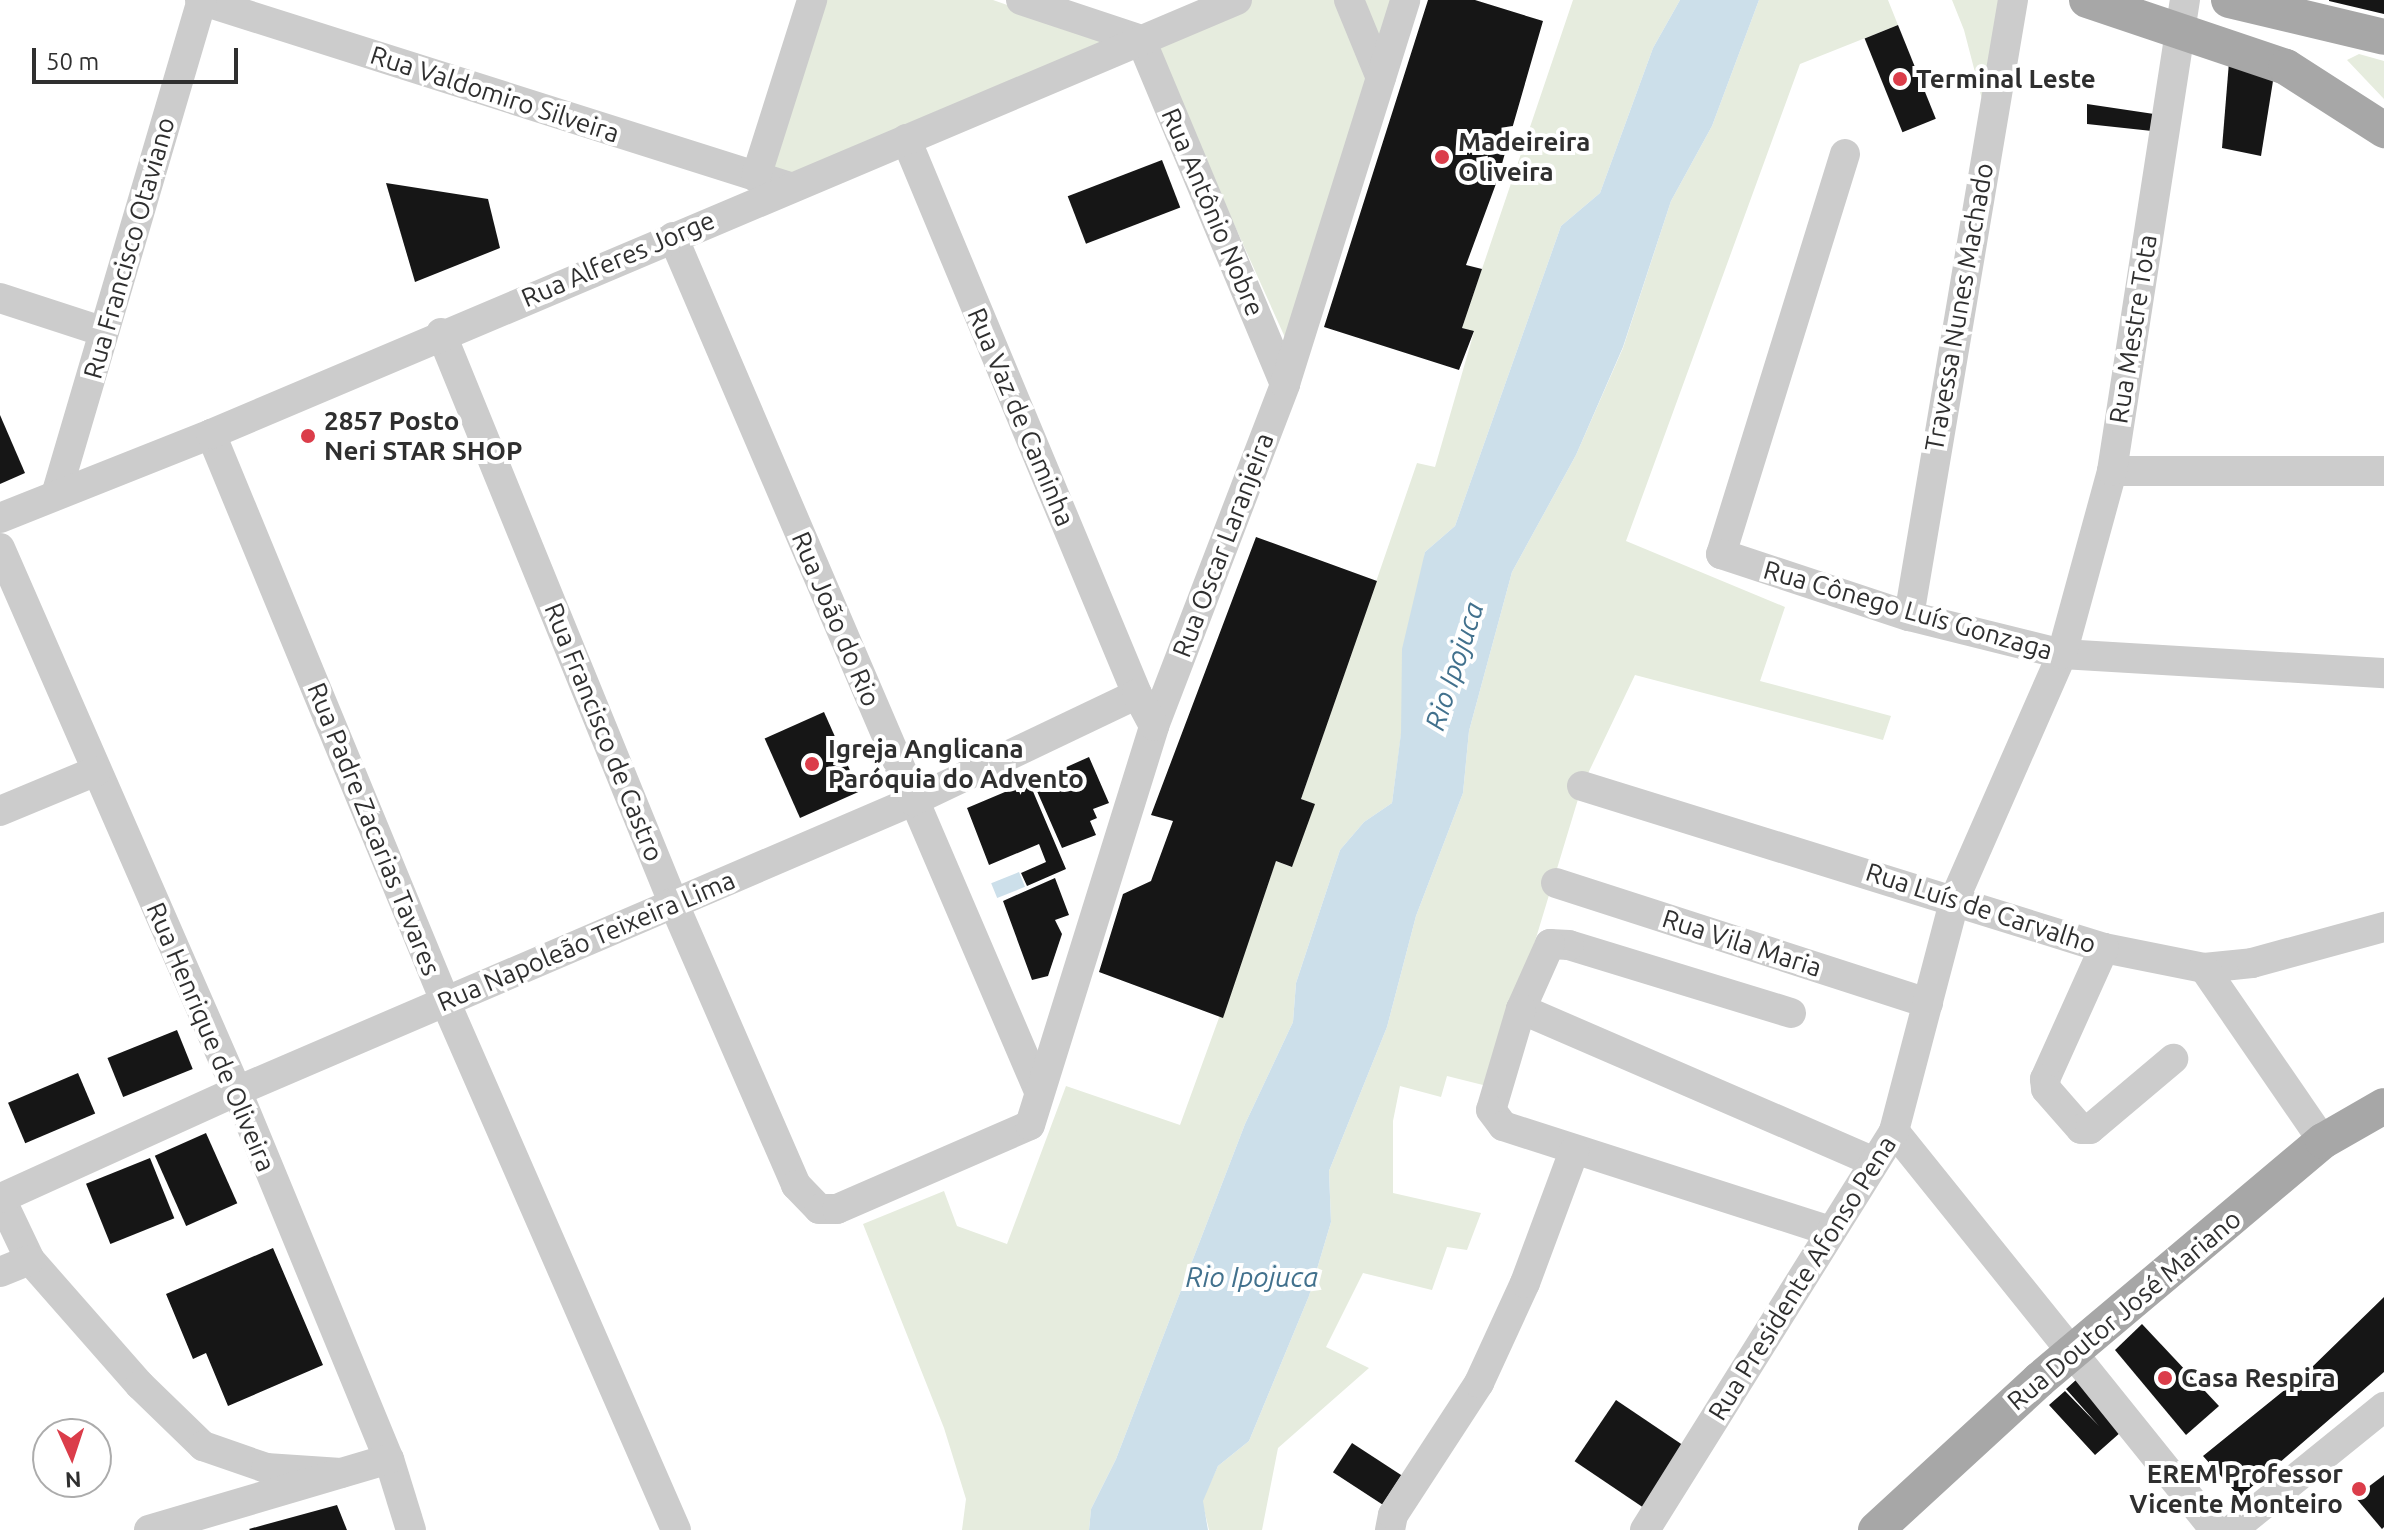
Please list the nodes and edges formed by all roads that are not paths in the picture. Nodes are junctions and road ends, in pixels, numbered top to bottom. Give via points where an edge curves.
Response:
1 (201, 0) edge
2 (812, 0) edge
3 (1021, 0) edge
4 (1237, 0) edge
5 (1349, 0) edge
6 (1405, 0) edge
7 (2013, 0) edge
8 (2087, 0) edge
9 (2229, 0) edge
10 (2182, 14) edge
11 (2384, 37) edge
12 (1141, 40) junction
13 (1381, 78) junction
14 (2384, 130) edge
15 (906, 139) junction
16 (1845, 154) dead end
17 (756, 177) junction
18 (790, 187) junction
19 (673, 237) junction
20 (0, 298) edge
21 (104, 332) junction
22 (441, 333) junction
23 (1285, 384) junction
24 (211, 434) junction
25 (2112, 471) junction
26 (2384, 471) edge
27 (56, 495) junction
28 (0, 518) edge
29 (0, 548) edge
30 (1909, 616) junction
31 (2062, 654) junction
32 (2384, 673) edge
33 (1137, 694) junction
34 (1154, 726) junction
35 (96, 771) junction
36 (1582, 786) dead end
37 (913, 801) junction
38 (0, 811) edge
39 (1556, 883) dead end
40 (1955, 898) junction
41 (673, 902) junction
42 (2384, 927) edge
43 (2104, 948) junction
44 (2204, 968) junction
45 (445, 1001) junction
46 (1928, 1003) junction
47 (1521, 1009) junction
48 (1791, 1013) dead end
49 (2173, 1059) dead end
50 (1038, 1089) junction
51 (237, 1091) junction
52 (2384, 1106) edge
53 (1894, 1131) junction
54 (2323, 1141) junction
55 (1574, 1151) junction
56 (1874, 1162) junction
57 (0, 1198) edge
58 (1830, 1231) junction
59 (30, 1260) junction
60 (0, 1272) edge
61 (2075, 1352) junction
62 (2384, 1407) edge
63 (389, 1459) junction
64 (341, 1473) junction
65 (410, 1528) edge
66 (149, 1530) edge
67 (676, 1530) edge
68 (1390, 1530) edge
69 (1645, 1530) edge
70 (1876, 1530) edge
71 (2215, 1530) edge
72 (2232, 1530) edge

1 - 17 street, Rua Valdomiro Silveira
1 - 21 street, Rua Francisco Otaviano
2 - 17 street
3 - 12 street
4 - 12 street, Rua Alferes Jorge
5 - 13 street
6 - 13 street, Rua Oscar Laranjeira
7 - 30 street, Travessa Nunes Machado
8 - 10 main road
9 - 11 main road
10 - 14 main road via 2286,67
10 - 25 street, Rua Mestre Tota
12 - 15 street, Rua Alferes Jorge
12 - 23 street, Rua Antônio Nobre
13 - 23 street, Rua Oscar Laranjeira
15 - 18 street, Rua Alferes Jorge
15 - 33 street, Rua Vaz de Caminha
16 - 30 street, Rua Cônego Luís Gonzaga via 1721,554
17 - 18 street, Rua Valdomiro Silveira
18 - 19 street, Rua Alferes Jorge
19 - 22 street, Rua Alferes Jorge
19 - 37 street, Rua João do Rio
20 - 21 street
21 - 27 street, Rua Francisco Otaviano
22 - 24 street, Rua Alferes Jorge
22 - 41 street, Rua Francisco de Castro
23 - 34 street, Rua Oscar Laranjeira
24 - 27 street, Rua Alferes Jorge
24 - 45 street, Rua Padre Zacarias Tavares
25 - 26 street
25 - 31 street, Rua Mestre Tota
27 - 28 street, Rua Alferes Jorge
29 - 35 street, Rua Henrique de Oliveira
30 - 31 street, Rua Cônego Luís Gonzaga
31 - 32 street, Rua Cônego Luís Gonzaga
31 - 40 street, Rua Presidente Afonso Pena
33 - 34 street
33 - 37 street, Rua Napoleão Teixeira Lima
34 - 50 street, Rua Oscar Laranjeira
35 - 38 street
35 - 51 street, Rua Henrique de Oliveira
36 - 40 street, Rua Luís de Carvalho
37 - 41 street, Rua Napoleão Teixeira Lima
37 - 50 street, Rua João do Rio
39 - 46 street, Rua Vila Maria
40 - 43 street, Rua Luís de Carvalho
40 - 46 street, Rua Presidente Afonso Pena
41 - 45 street, Rua Napoleão Teixeira Lima
41 - 50 street, Rua Francisco de Castro via 796,1185 819,1209 860,1201 1030,1125
42 - 44 street, Rua Luís de Carvalho via 2252,963
43 - 44 street, Rua Luís de Carvalho
43 - 49 street via 2045,1079 2046,1089 2081,1129 2090,1129
44 - 54 street
45 - 51 street, Rua Napoleão Teixeira Lima
45 - 67 street, Rua Padre Zacarias Tavares
46 - 53 street, Rua Presidente Afonso Pena
47 - 48 street via 1545,949 1569,945
47 - 55 street via 1491,1110 1494,1118
47 - 56 street
51 - 57 street, Rua Napoleão Teixeira Lima
51 - 63 street, Rua Henrique de Oliveira
52 - 54 main road, Rua Doutor José Mariano
53 - 56 street, Rua Presidente Afonso Pena
53 - 61 street
54 - 61 main road, Rua Doutor José Mariano
55 - 58 street
55 - 68 street via 1525,1283 1479,1383 1393,1515
56 - 58 street, Rua Presidente Afonso Pena
57 - 59 street, Rua Napoleão Teixeira Lima
58 - 69 street, Rua Presidente Afonso Pena
59 - 60 street
59 - 64 street, Rua Napoleão Teixeira Lima via 140,1385 203,1446 266,1468
61 - 70 main road, Rua Doutor José Mariano
61 - 71 street
62 - 72 street
63 - 64 street
63 - 65 street, Rua Henrique de Oliveira
64 - 66 street

